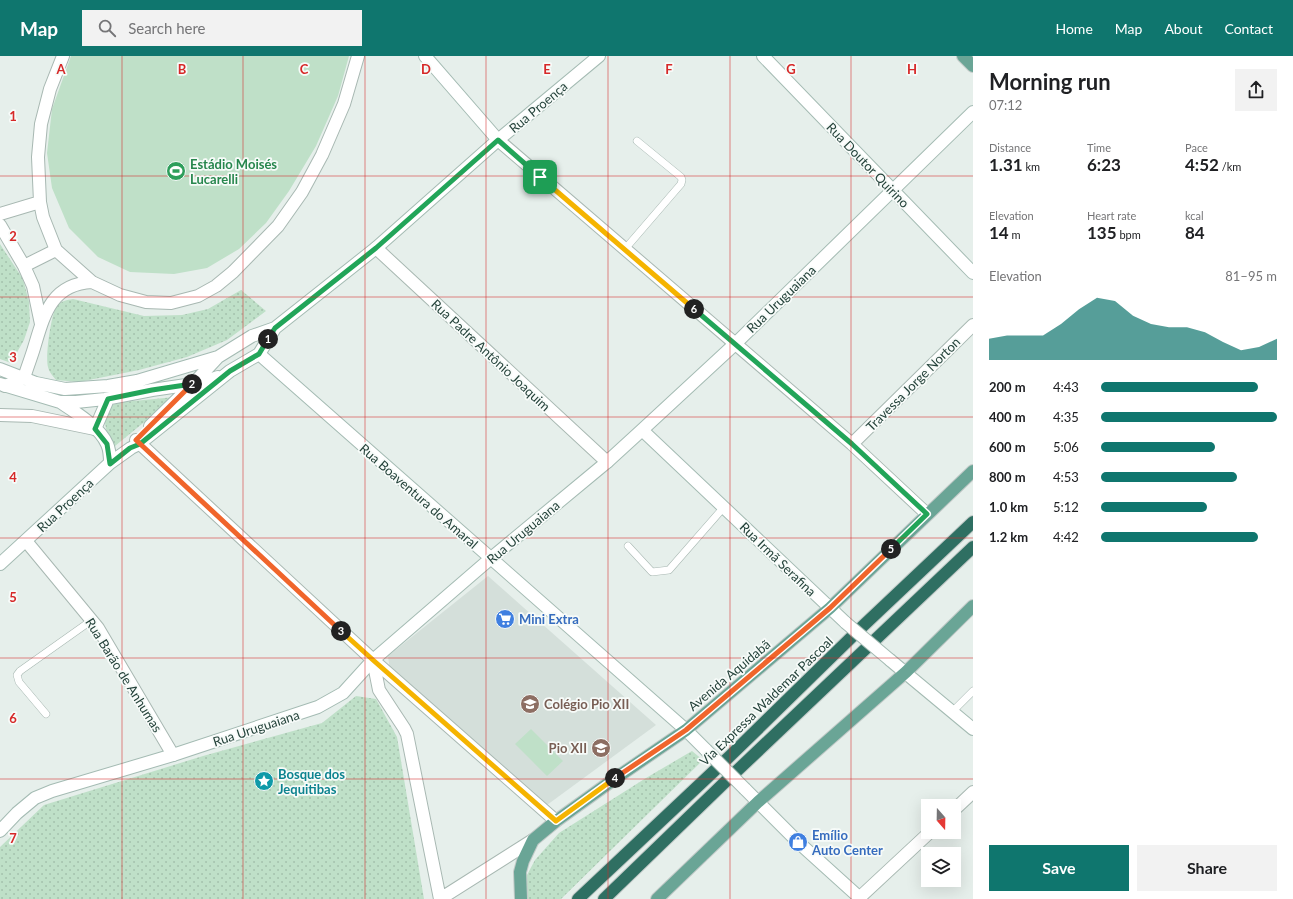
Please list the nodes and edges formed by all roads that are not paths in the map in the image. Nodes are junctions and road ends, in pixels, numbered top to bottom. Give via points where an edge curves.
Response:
1 (63, 56) edge
2 (358, 56) edge
3 (425, 56) edge
4 (600, 56) edge
5 (763, 56) edge
6 (963, 56) edge
7 (973, 66) edge
8 (973, 112) edge
9 (498, 140) junction
10 (637, 141) dead end
11 (892, 190) junction
12 (40, 202) junction
13 (0, 214) edge
14 (0, 225) edge
15 (376, 248) junction
16 (625, 249) junction
17 (56, 250) junction
18 (24, 266) junction
19 (973, 274) edge
20 (92, 282) junction
21 (41, 324) junction
22 (973, 324) edge
23 (275, 328) junction
24 (735, 344) junction
25 (259, 354) junction
26 (218, 357) junction
27 (0, 369) edge
28 (230, 371) junction
29 (24, 378) junction
30 (193, 384) junction
31 (2, 385) edge
32 (108, 399) junction
33 (60, 402) junction
34 (0, 415) edge
35 (95, 429) junction
36 (642, 430) junction
37 (135, 444) junction
38 (852, 444) junction
39 (607, 462) junction
40 (110, 464) junction
41 (973, 470) edge
42 (724, 507) junction
43 (927, 514) junction
44 (973, 522) edge
45 (26, 541) junction
46 (628, 546) dead end
47 (973, 547) edge
48 (490, 559) junction
49 (0, 564) edge
50 (973, 606) edge
51 (830, 608) junction
52 (92, 620) junction
53 (373, 660) junction
54 (906, 672) junction
55 (973, 691) edge
56 (952, 712) junction
57 (46, 714) dead end
58 (973, 729) edge
59 (686, 730) junction
60 (173, 755) junction
61 (973, 792) edge
62 (758, 802) junction
63 (961, 803) edge
64 (556, 821) junction
65 (0, 831) edge
66 (923, 839) edge
67 (533, 840) junction
68 (860, 898) edge
69 (440, 899) edge
70 (521, 899) edge
71 (578, 899) edge
72 (604, 899) edge
73 (657, 899) edge

1 - 12 street via 50,89 41,124 38,158
2 - 20 street via 344,104 322,155 302,192 278,226 233,272 198,296 171,303 146,302 120,295
3 - 9 street
4 - 9 street, Rua Proença
5 - 11 street, Rua Doutor Quirino
6 - 7 main road
8 - 11 street, Rua Uruguaiana
9 - 15 street, Rua Proença
9 - 16 street
10 - 16 lane via 682,180
11 - 19 street, Rua Doutor Quirino
11 - 24 street, Rua Uruguaiana
12 - 13 street
12 - 17 street
14 - 18 street
15 - 23 street, Rua Proença
15 - 39 street, Rua Padre Antônio Joaquim
16 - 24 street
17 - 18 street
17 - 20 street
18 - 21 street via 33,286
20 - 21 street via 71,286 58,294
21 - 29 street
22 - 38 street, Travessa Jorge Norton
23 - 25 street, Rua Proença
23 - 26 street, Rua Proença via 252,336
24 - 36 street, Rua Uruguaiana
24 - 38 street
25 - 28 street, Rua Proença
25 - 48 street, Rua Boaventura do Amaral
26 - 29 street via 137,381 108,386 65,389 42,385
26 - 30 street, Rua Proença
27 - 29 street
28 - 30 street, Rua Proença
28 - 37 street, Rua Proença
29 - 31 street
30 - 32 street
30 - 37 street, Rua Proença
31 - 33 street
32 - 33 street
32 - 35 street
33 - 35 street
34 - 35 street via 32,416
35 - 40 street via 107,444
36 - 39 street, Rua Uruguaiana
36 - 42 street, Rua Irmã Serafina
37 - 40 street, Rua Proença
37 - 53 street
38 - 43 street
39 - 48 street, Rua Uruguaiana
40 - 45 street, Rua Proença
41 - 43 main road, Avenida Aquidabã
42 - 46 lane via 669,570 652,572
42 - 51 street, Rua Irmã Serafina
43 - 51 main road, Avenida Aquidabã
44 - 71 highway, Via Expressa Waldemar Pascoal
45 - 49 street, Rua Proença
45 - 52 street, Rua Barão de Anhumas
47 - 72 highway
48 - 53 street, Rua Uruguaiana
48 - 59 street, Rua Boaventura do Amaral
50 - 54 main road
51 - 54 street, Rua Irmã Serafina, bridge
51 - 59 main road, Avenida Aquidabã
52 - 57 lane via 20,671 18,675 19,682
52 - 60 street, Rua Barão de Anhumas
53 - 60 street, Rua Uruguaiana via 343,693 318,707
53 - 64 street
53 - 69 street via 379,690 407,734
54 - 56 street, Rua Irmã Serafina
54 - 62 main road
55 - 56 lane
56 - 58 street, Rua Irmã Serafina
59 - 62 street, Rua Boaventura do Amaral, bridge
59 - 64 main road, Avenida Aquidabã
60 - 65 street, Rua Uruguaiana via 35,798
61 - 63 street
62 - 68 street, Rua Boaventura do Amaral
62 - 73 main road
64 - 67 main road, Avenida Aquidabã
66 - 68 street
67 - 69 street
67 - 70 main road, Avenida Aquidabã via 520,872

